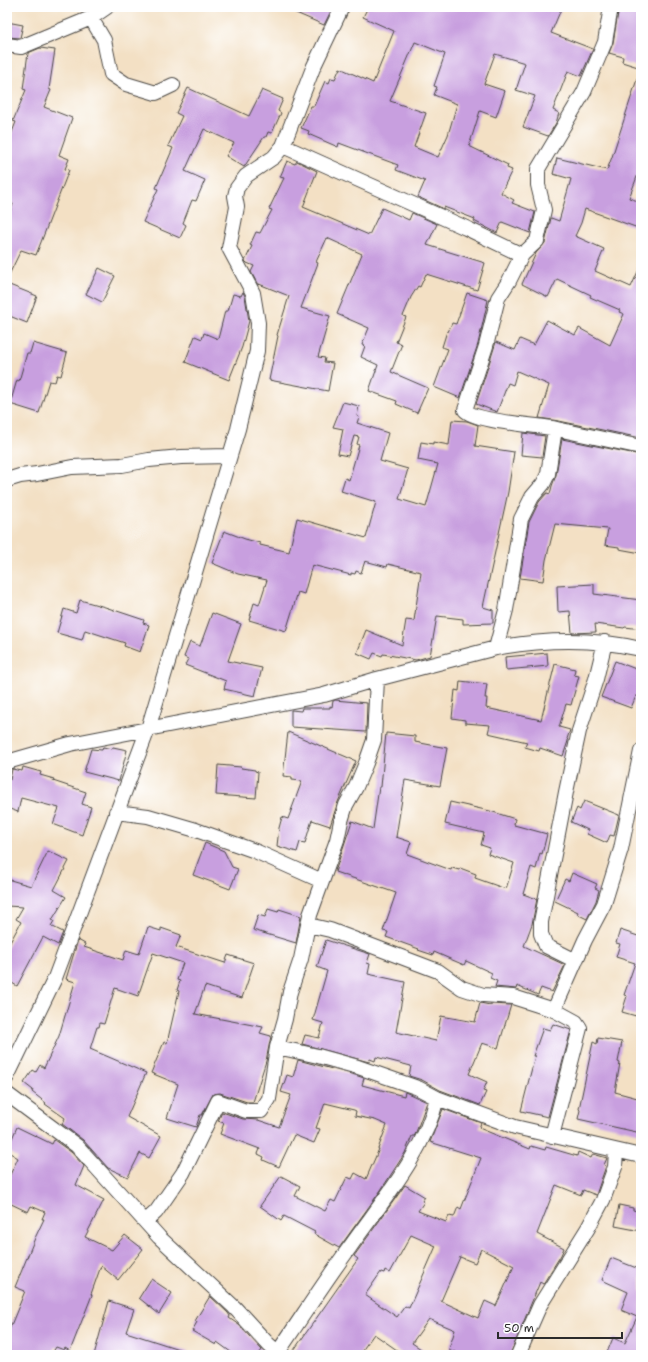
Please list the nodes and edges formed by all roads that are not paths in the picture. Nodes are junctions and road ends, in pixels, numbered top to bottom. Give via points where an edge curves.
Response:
1 (107, 7) edge
2 (342, 7) edge
3 (611, 7) edge
4 (91, 18) junction
5 (7, 45) edge
6 (173, 85) dead end
7 (282, 146) junction
8 (522, 255) junction
9 (555, 429) junction
10 (641, 447) edge
11 (229, 456) junction
12 (7, 480) edge
13 (605, 642) junction
14 (496, 648) junction
15 (641, 649) edge
16 (377, 679) junction
17 (148, 730) junction
18 (641, 751) edge
19 (7, 762) edge
20 (116, 812) junction
21 (322, 881) junction
22 (308, 925) junction
23 (576, 961) junction
24 (554, 1010) junction
25 (277, 1047) junction
26 (7, 1076) edge
27 (7, 1094) edge
28 (437, 1098) junction
29 (552, 1136) junction
30 (616, 1151) junction
31 (641, 1156) edge
32 (146, 1221) junction
33 (279, 1353) edge
34 (518, 1355) edge

1 - 4 street
2 - 7 street via 313,68
3 - 8 street via 605,42 584,92 538,169 538,185 544,210 537,241
4 - 5 street via 21,47
4 - 6 street via 104,40 112,74 126,84 156,93
7 - 8 street
7 - 11 street via 274,157 246,176 237,188 235,196 237,207 229,248 253,293 258,323 257,352
8 - 9 street via 498,298 486,346 465,410 468,414 489,420
9 - 10 street
9 - 14 street via 548,474 521,519 506,610
11 - 12 street via 181,457 122,465 72,467
11 - 17 street
13 - 14 street via 560,641
13 - 15 street
13 - 23 street via 579,731 542,922 541,934 546,946
14 - 16 street
16 - 17 street via 324,695
16 - 21 street via 374,740 340,821 337,840
17 - 19 street via 70,744
17 - 20 street
18 - 23 street via 621,849 604,904
20 - 21 street via 148,816 196,830 254,851
20 - 26 street via 55,978
21 - 22 street
22 - 24 street via 330,930 438,971 462,988 483,995 513,997
22 - 25 street
23 - 24 street
24 - 29 street via 576,1022 580,1028
25 - 28 street via 358,1067 418,1088
25 - 32 street via 270,1099 261,1111 246,1111 218,1101 183,1173 156,1212
27 - 32 street via 77,1146
28 - 29 street via 515,1128
28 - 33 street via 434,1113 411,1160 328,1277
29 - 30 street
30 - 31 street
30 - 34 street via 615,1167 603,1200 540,1305
32 - 33 street via 159,1237

